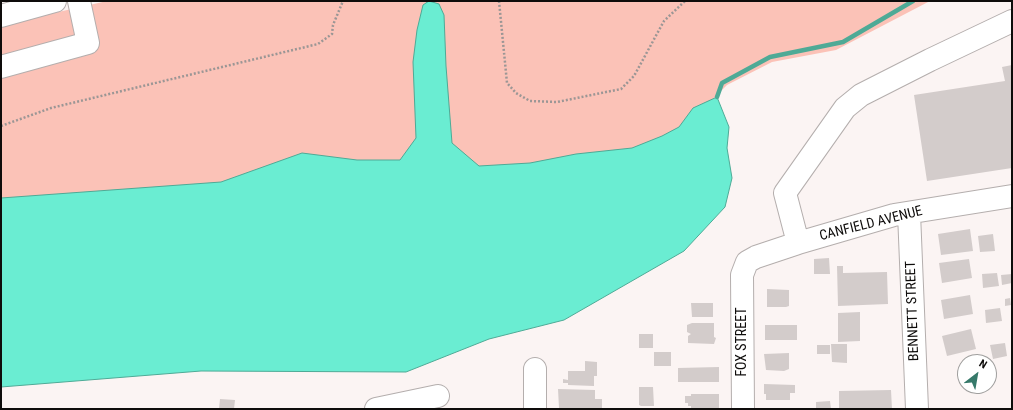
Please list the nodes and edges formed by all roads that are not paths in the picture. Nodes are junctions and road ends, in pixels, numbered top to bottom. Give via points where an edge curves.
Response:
1 (55, 1) edge
2 (79, 1) edge
3 (1, 16) edge
4 (1012, 21) edge
5 (1, 67) edge
6 (1012, 196) edge
7 (909, 212) junction
8 (798, 243) junction
9 (742, 275) joint
10 (535, 369) dead end
11 (438, 396) dead end
12 (376, 409) edge
13 (534, 409) edge
14 (743, 409) edge
15 (917, 409) edge

1 - 3 street
2 - 5 street via 88,43
4 - 8 street via 861,95 845,108 785,192
6 - 7 street, CANFIELD AVENUE
7 - 8 street, CANFIELD AVENUE
7 - 15 street, BENNETT STREET
8 - 9 street, CANFIELD AVENUE via 751,259
9 - 14 street, FOX STREET
10 - 13 street
11 - 12 street

